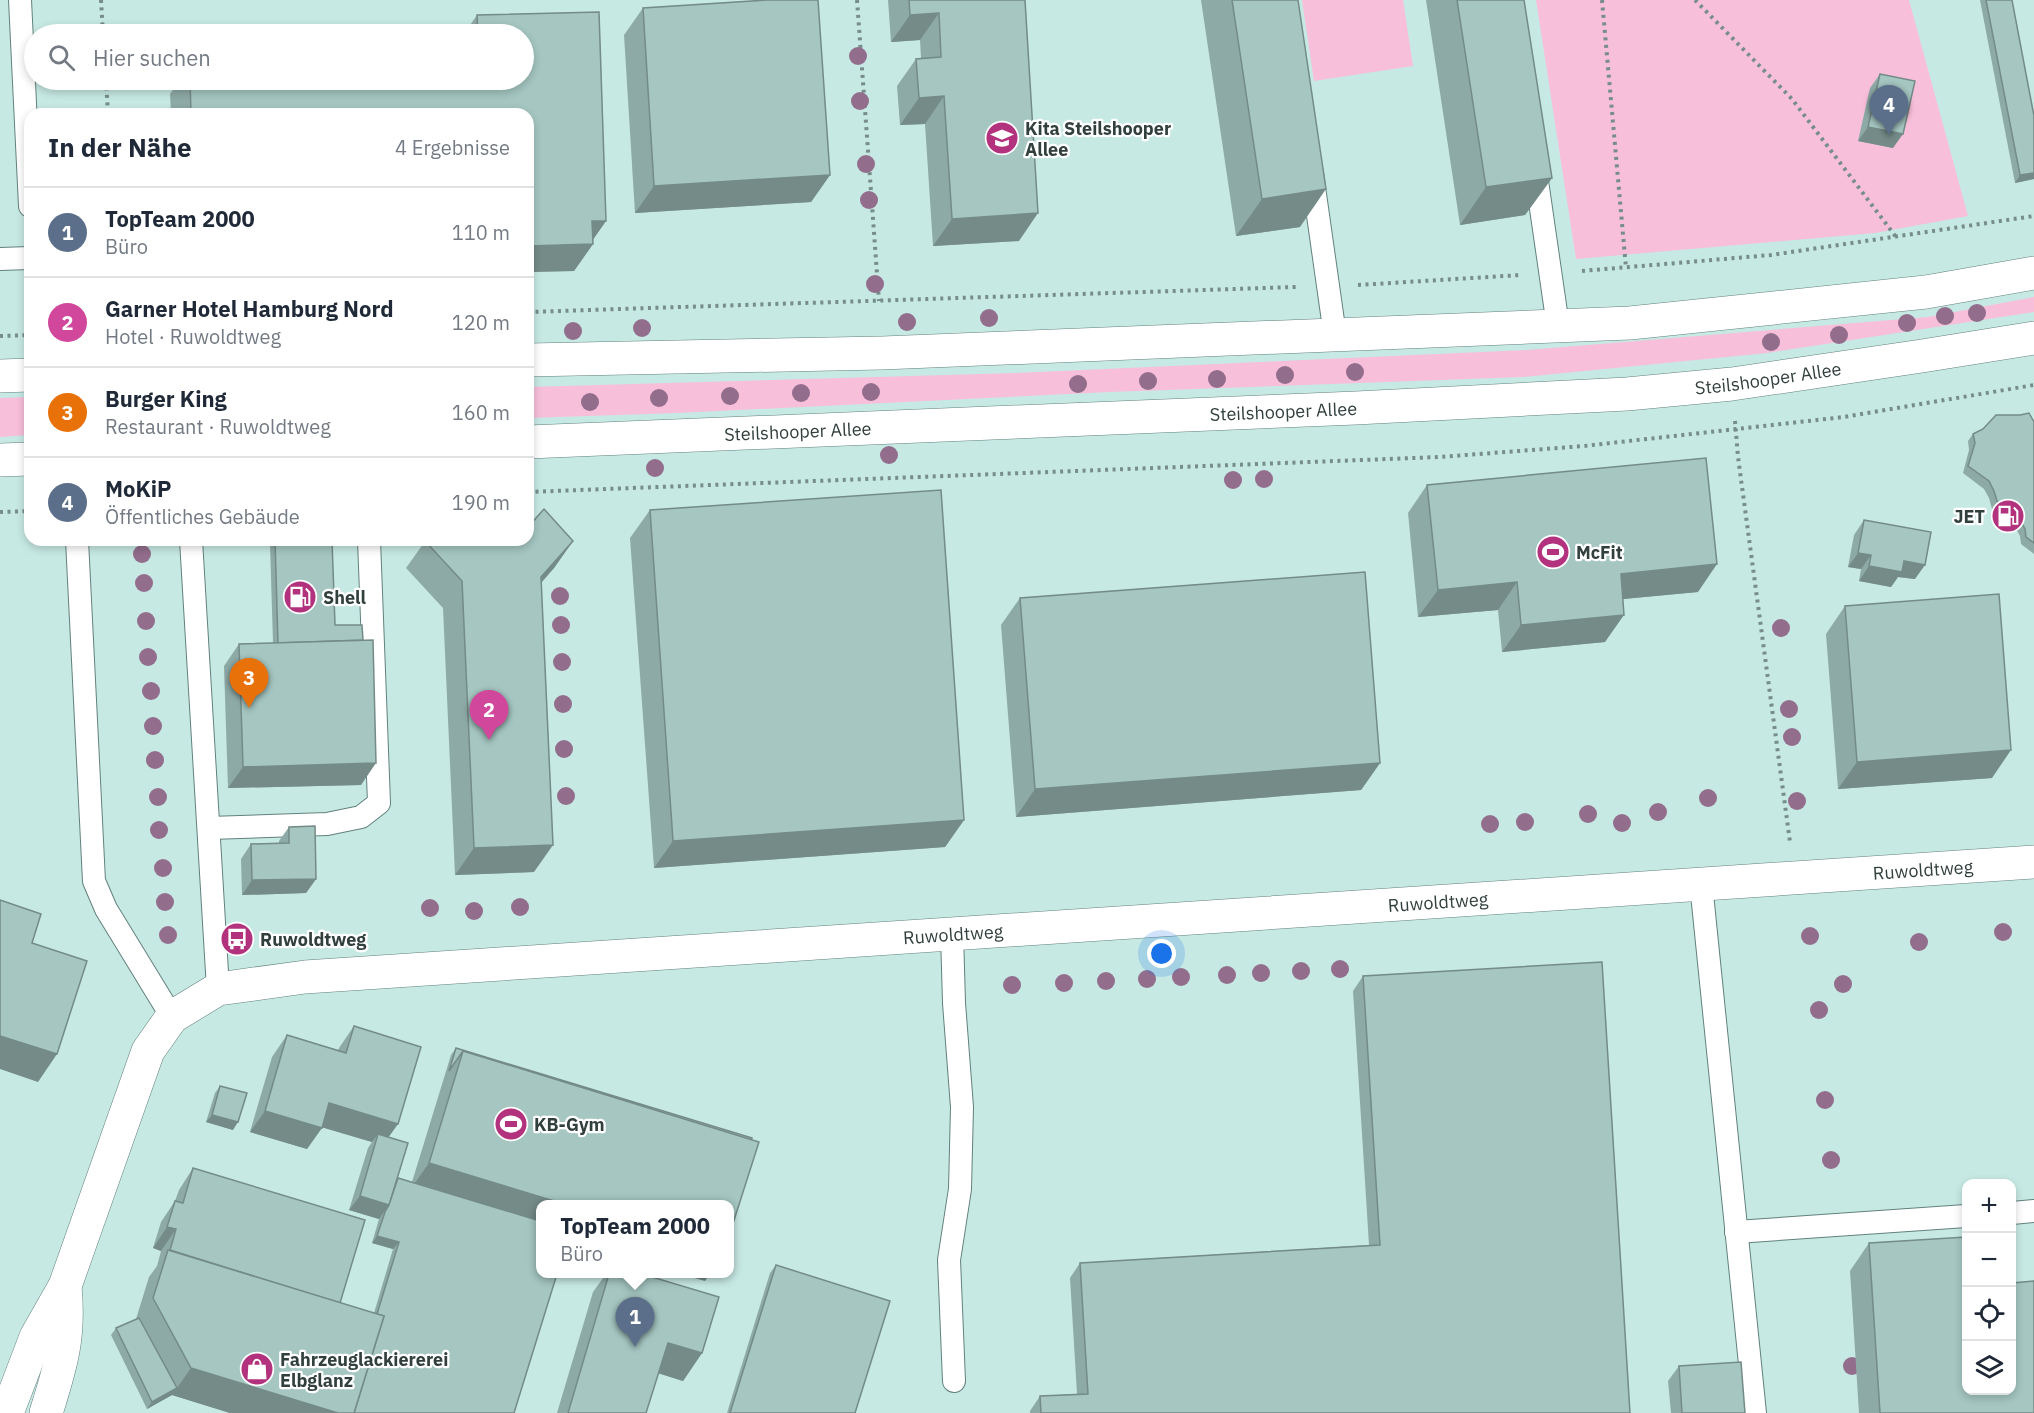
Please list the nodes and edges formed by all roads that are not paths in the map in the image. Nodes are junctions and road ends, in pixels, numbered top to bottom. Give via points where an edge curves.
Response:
1 (20, 0) edge
2 (24, 82) edge
3 (24, 90) edge
4 (25, 108) edge
5 (1532, 148) edge
6 (1308, 149) edge
7 (24, 258) edge
8 (0, 259) edge
9 (2034, 273) edge
10 (1558, 326) junction
11 (1335, 335) junction
12 (2034, 338) edge
13 (534, 360) edge
14 (24, 375) edge
15 (0, 376) edge
16 (534, 442) edge
17 (24, 459) edge
18 (0, 460) edge
19 (77, 546) edge
20 (191, 546) edge
21 (369, 546) edge
22 (209, 828) junction
23 (2034, 862) edge
24 (1701, 884) junction
25 (952, 934) junction
26 (218, 989) junction
27 (172, 1017) junction
28 (2034, 1211) edge
29 (2016, 1212) edge
30 (1962, 1216) edge
31 (1736, 1232) junction
32 (65, 1286) junction
33 (954, 1381) dead end
34 (7, 1413) edge
35 (46, 1413) edge
36 (1755, 1413) edge

1 - 2 lane
3 - 4 lane
5 - 10 lane
6 - 11 lane
7 - 8 lane
9 - 10 main road via 1926,292 1630,323
10 - 11 main road
11 - 13 main road via 882,353
12 - 16 main road, Steilshooper Allee via 1732,384 1627,394
14 - 15 main road
17 - 18 main road
19 - 27 lane via 94,881 106,909
20 - 22 lane
21 - 22 lane via 379,803 361,817 327,824
22 - 26 lane
23 - 24 main road, Ruwoldtweg
24 - 25 main road, Ruwoldtweg
24 - 31 lane
25 - 26 main road, Ruwoldtweg via 305,977
25 - 33 lane via 962,1107 960,1189 949,1260
26 - 27 main road, Ruwoldtweg
27 - 32 main road, Ruwoldtweg via 148,1051
28 - 29 lane
30 - 31 lane
31 - 36 lane
32 - 34 main road, Ruwoldtweg via 36,1337
32 - 35 main road, Ruwoldtweg via 67,1337

